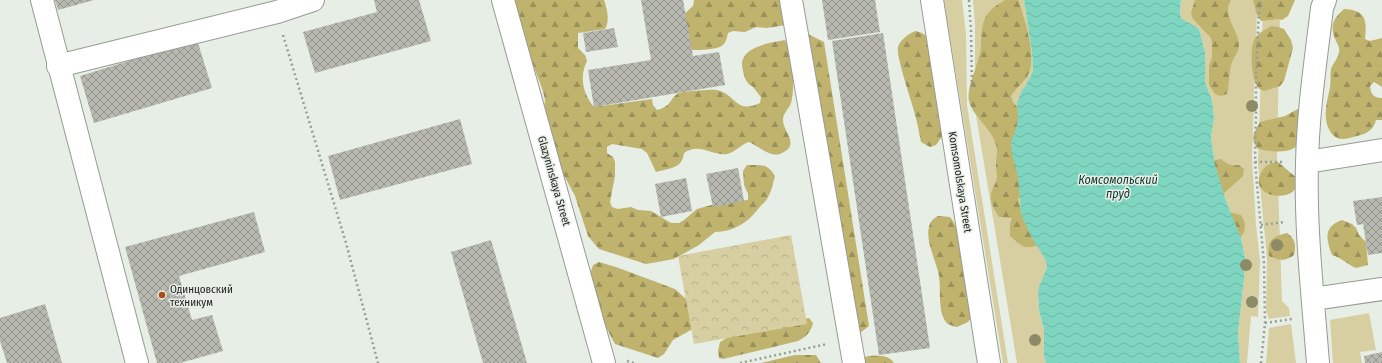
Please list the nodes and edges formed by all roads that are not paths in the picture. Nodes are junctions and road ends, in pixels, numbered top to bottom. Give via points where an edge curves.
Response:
1 (42, 0) edge
2 (314, 0) edge
3 (503, 0) edge
4 (791, 0) edge
5 (932, 0) edge
6 (1325, 0) edge
7 (58, 66) junction
8 (1382, 150) edge
9 (1306, 162) junction
10 (1382, 289) edge
11 (1314, 299) junction
12 (137, 363) edge
13 (604, 363) edge
14 (854, 363) edge
15 (989, 363) edge
16 (1318, 363) edge

1 - 7 street
2 - 7 street via 277,12
3 - 13 street, Glazyninskaya Street
4 - 14 street
5 - 15 street, Komsomolskaya Street
6 - 9 street via 1314,71
7 - 12 street
8 - 9 street
9 - 11 street
10 - 11 street
11 - 16 street

